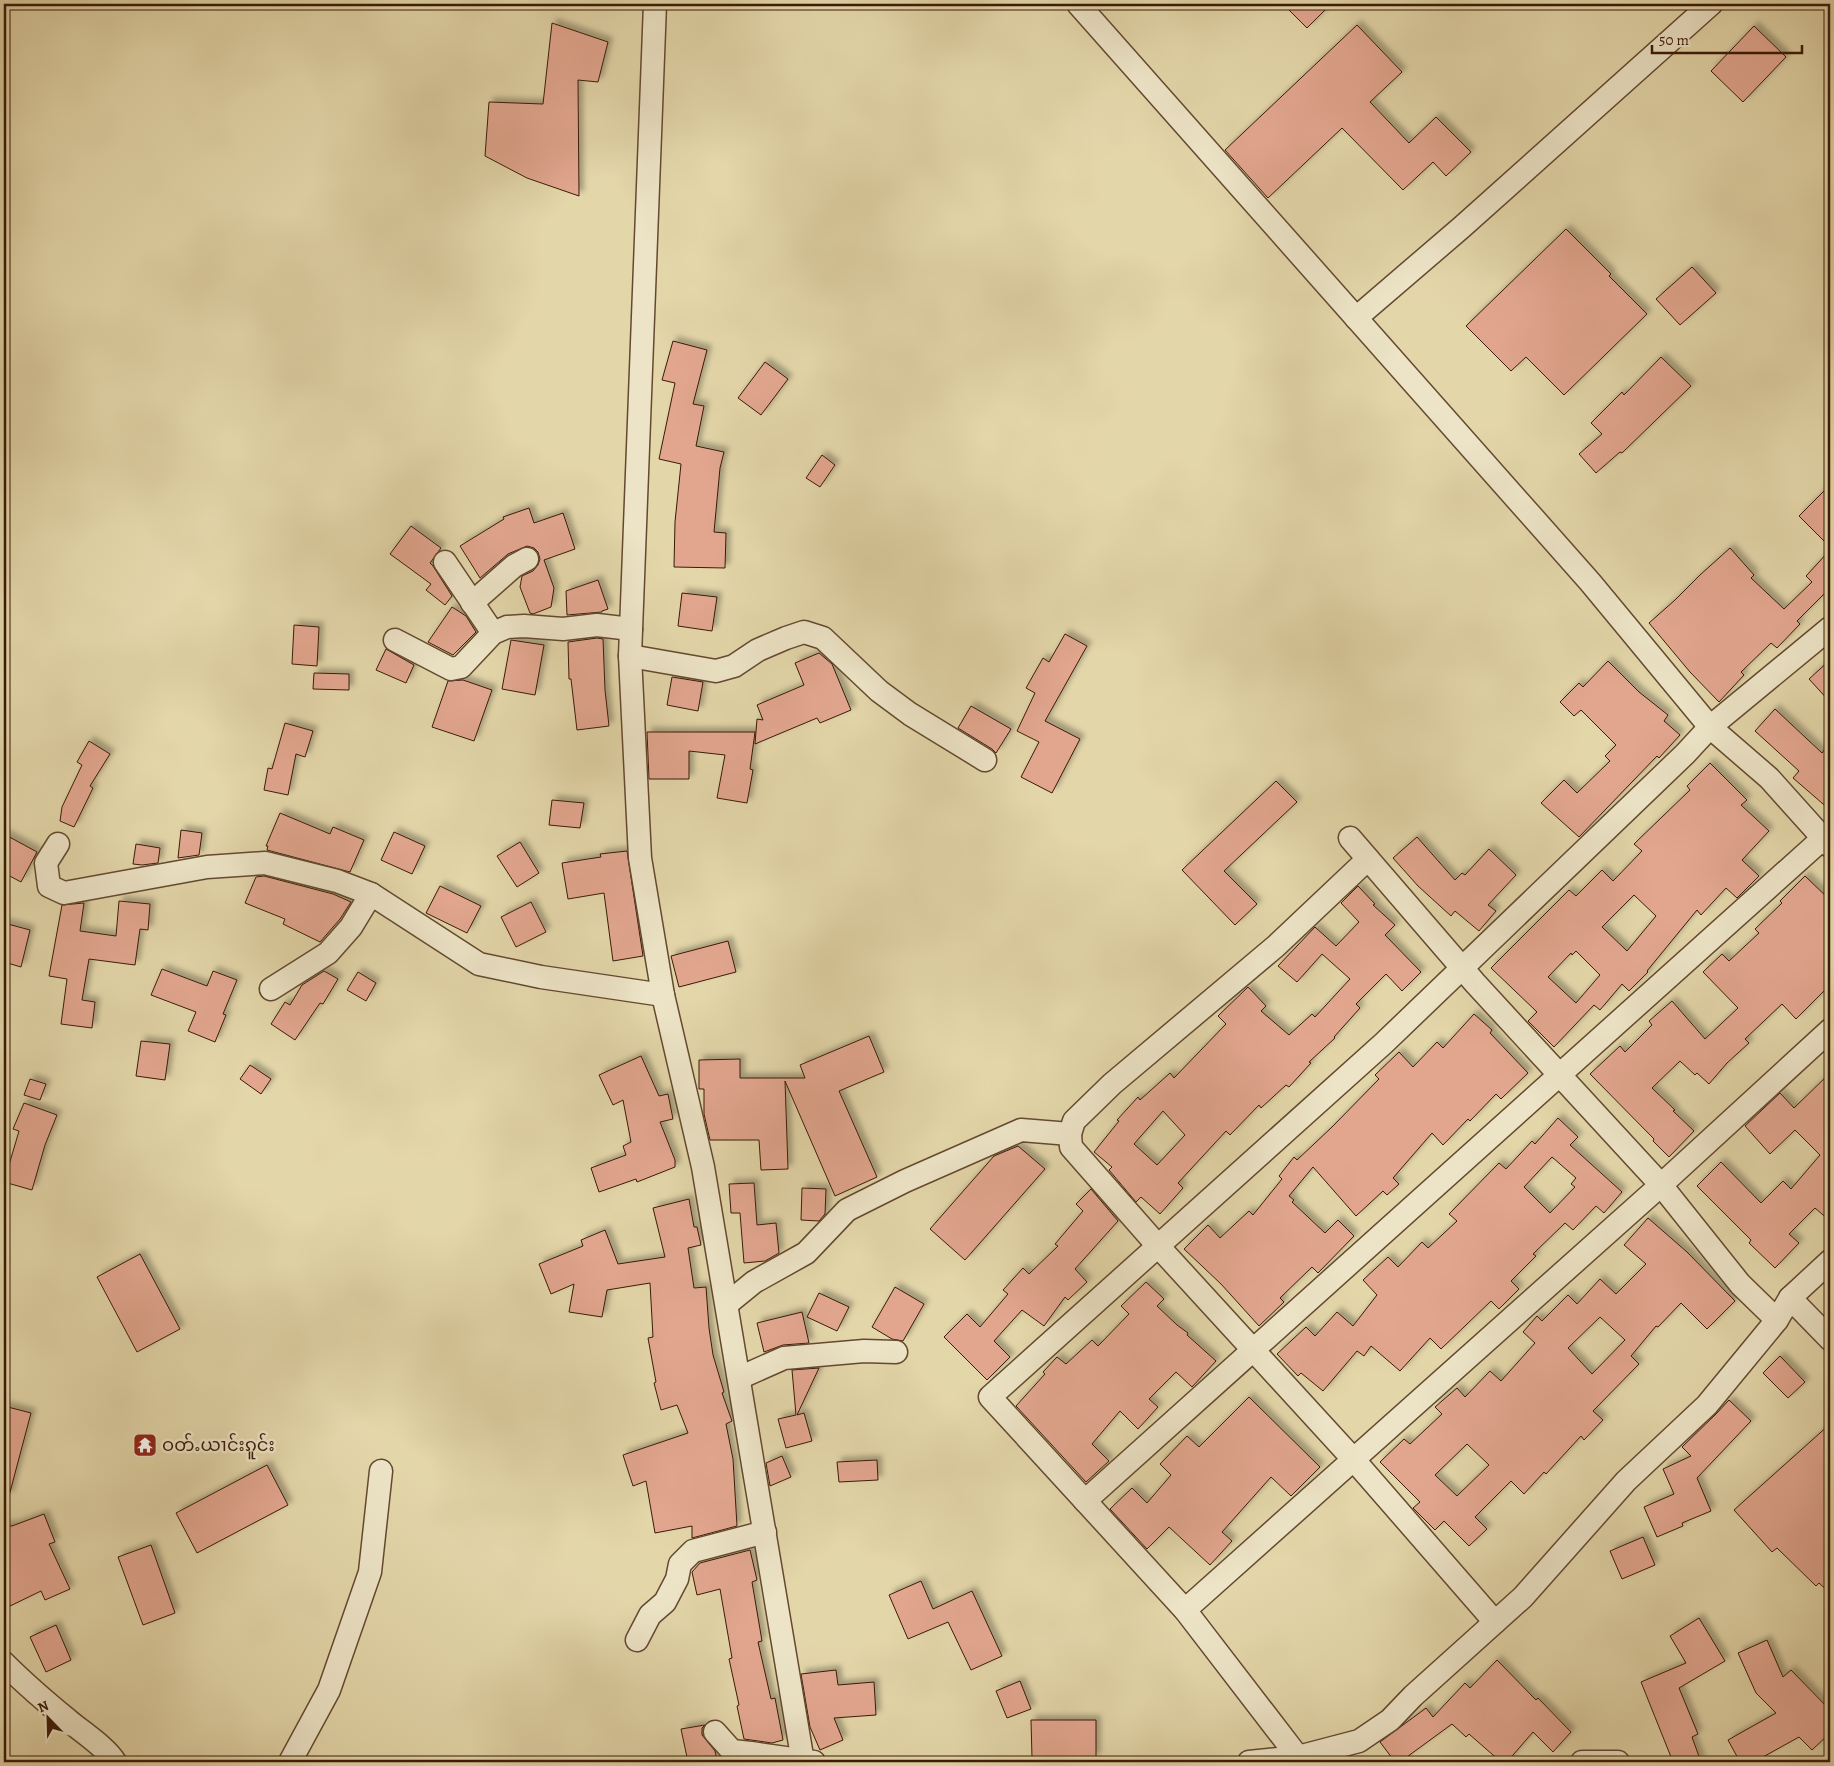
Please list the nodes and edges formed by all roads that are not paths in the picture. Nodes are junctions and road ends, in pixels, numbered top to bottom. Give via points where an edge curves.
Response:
1 (655, 4) edge
2 (1078, 4) edge
3 (1711, 4) edge
4 (1356, 318) junction
5 (527, 559) dead end
6 (445, 562) dead end
7 (472, 603) junction
8 (1830, 628) edge
9 (631, 629) junction
10 (493, 633) junction
11 (395, 640) dead end
12 (630, 656) junction
13 (1710, 727) junction
14 (985, 760) dead end
15 (1350, 838) dead end
16 (1828, 838) edge
17 (58, 844) dead end
18 (1368, 859) junction
19 (371, 894) junction
20 (1463, 969) junction
21 (271, 989) dead end
22 (663, 995) junction
23 (1830, 1030) edge
24 (1559, 1075) junction
25 (1070, 1134) junction
26 (1661, 1185) junction
27 (1158, 1246) junction
28 (1830, 1261) edge
29 (1790, 1298) junction
30 (727, 1304) junction
31 (1777, 1320) junction
32 (1830, 1338) edge
33 (1254, 1350) junction
34 (896, 1352) dead end
35 (739, 1378) junction
36 (1354, 1460) junction
37 (381, 1471) dead end
38 (1085, 1501) junction
39 (765, 1532) junction
40 (1185, 1610) junction
41 (1495, 1622) junction
42 (637, 1640) dead end
43 (4, 1663) edge
44 (716, 1732) dead end
45 (1298, 1757) junction
46 (115, 1762) edge
47 (290, 1762) edge
48 (807, 1762) edge
49 (1248, 1762) edge
50 (1327, 1762) edge
51 (1582, 1762) edge
52 (1618, 1762) edge

1 - 9 street
2 - 4 street
3 - 4 street
4 - 13 street via 1590,582
5 - 7 street via 514,566
6 - 7 street
7 - 10 street
8 - 13 street
9 - 10 street via 597,625 563,629 524,626 507,627
9 - 12 street
10 - 11 street via 461,666 451,669
12 - 14 street via 716,671 734,666 758,650 804,632 823,638 878,691
12 - 22 street via 640,858
13 - 16 street via 1769,778
13 - 20 street
15 - 18 street
16 - 24 street
17 - 19 street via 46,863 49,886 64,893 207,867 265,863 337,881
18 - 20 street
18 - 25 street via 1276,946 1112,1084 1074,1122
19 - 21 street via 351,926 328,953
19 - 22 street via 479,964 541,977
20 - 24 street
20 - 27 street
22 - 30 street via 703,1167
23 - 26 street
24 - 26 street
24 - 33 street
25 - 27 street via 1071,1148
25 - 30 street via 1021,1130 905,1181 847,1210 806,1253 754,1282
26 - 31 street via 1740,1284
26 - 36 street
27 - 33 street
27 - 38 street via 990,1397
28 - 29 street
29 - 31 street
29 - 32 street
30 - 35 street
31 - 41 street via 1707,1405 1626,1481 1523,1596
33 - 36 street
33 - 38 street
34 - 35 street via 864,1351 784,1358
35 - 39 street
36 - 40 street
36 - 41 street
37 - 47 street via 370,1572 329,1690
38 - 40 street
39 - 42 street via 693,1551 680,1564 677,1579 665,1602 650,1615
39 - 48 street
40 - 45 street
41 - 45 street via 1390,1720 1359,1741
43 - 46 street
44 - 48 street via 732,1751
45 - 49 street
45 - 50 street
51 - 52 street

